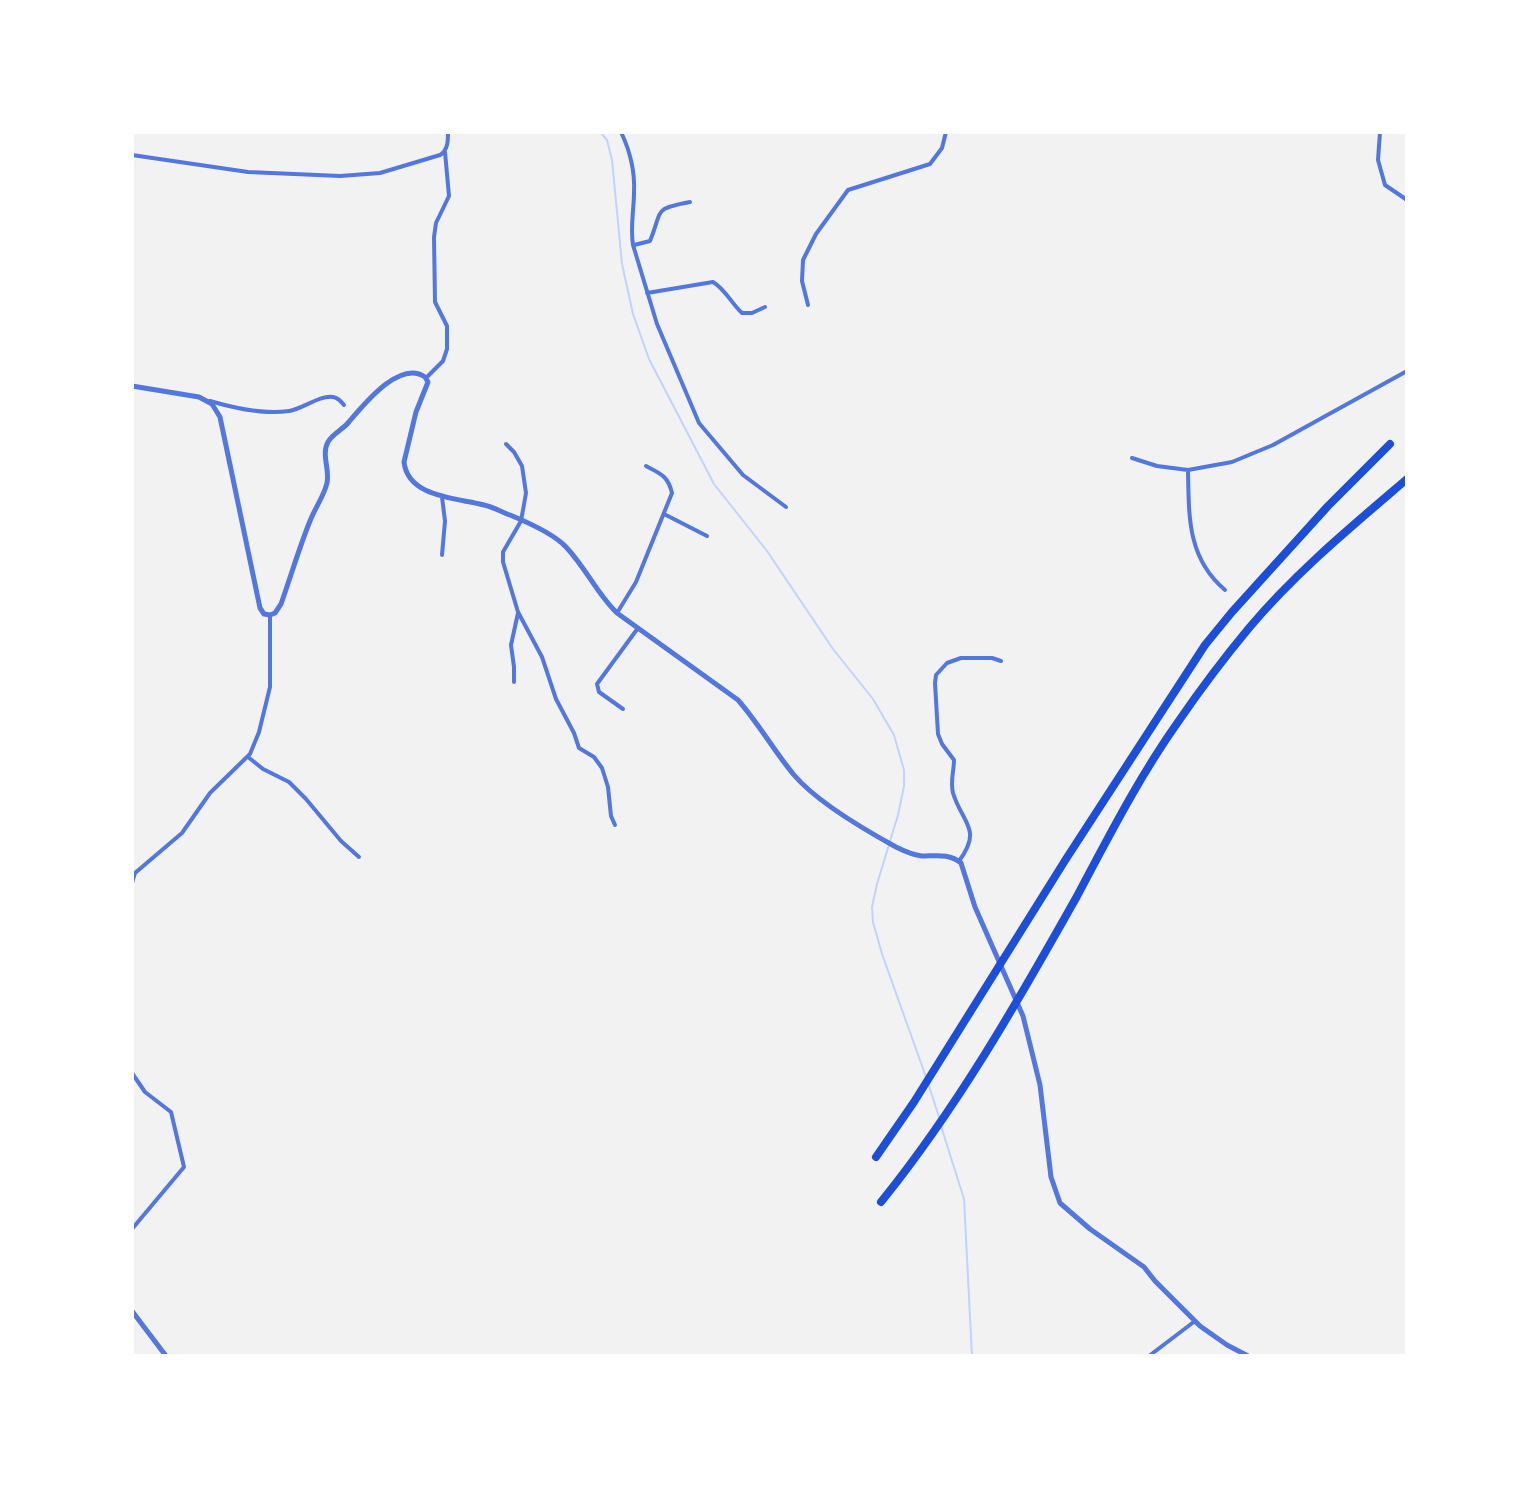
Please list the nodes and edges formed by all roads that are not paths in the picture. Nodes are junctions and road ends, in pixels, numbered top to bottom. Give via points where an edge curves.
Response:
1 (448, 132) edge
2 (621, 132) edge
3 (946, 132) edge
4 (1380, 132) edge
5 (444, 152) junction
6 (132, 155) edge
7 (1407, 200) edge
8 (690, 202) dead end
9 (633, 245) junction
10 (647, 292) junction
11 (808, 305) dead end
12 (765, 307) dead end
13 (1407, 371) edge
14 (426, 378) junction
15 (132, 386) edge
16 (207, 400) junction
17 (344, 405) dead end
18 (506, 444) dead end
19 (1390, 444) dead end
20 (1132, 459) dead end
21 (646, 466) dead end
22 (1188, 470) junction
23 (1407, 479) edge
24 (442, 497) junction
25 (786, 507) dead end
26 (664, 514) junction
27 (521, 521) junction
28 (707, 536) dead end
29 (442, 555) dead end
30 (1225, 590) dead end
31 (518, 612) junction
32 (617, 613) junction
33 (270, 615) junction
34 (638, 628) junction
35 (1001, 661) dead end
36 (514, 682) dead end
37 (623, 709) dead end
38 (248, 757) junction
39 (615, 825) dead end
40 (358, 857) dead end
41 (959, 861) junction
42 (132, 883) edge
43 (132, 1073) edge
44 (876, 1157) dead end
45 (881, 1202) dead end
46 (132, 1229) edge
47 (132, 1311) edge
48 (1195, 1321) junction
49 (166, 1356) edge
50 (1149, 1356) edge
51 (1248, 1356) edge

1 - 5 street
2 - 9 street via 633,174
3 - 11 street via 940,152 927,166 848,190 816,234 803,260 802,281
4 - 7 street via 1378,160 1385,185
5 - 6 street via 380,173 340,176 248,172
5 - 14 street via 449,195 434,237 435,302 447,326 447,349 443,361
8 - 9 street via 663,208 650,241
9 - 10 street
10 - 12 street via 713,282 723,288 742,313
10 - 25 street via 699,423 743,475
13 - 22 street via 1259,452 1219,466
14 - 24 street via 404,465 413,481
14 - 33 street via 408,374 381,386 328,440 327,484 281,604
15 - 16 street
16 - 17 street via 276,412 300,408 325,397 339,399
16 - 33 street via 220,417 260,608
18 - 27 street via 519,459 525,475
19 - 44 highway via 1342,491 1213,635
20 - 22 street
21 - 26 street via 670,482 672,493
22 - 30 street via 1196,549 1206,571
23 - 45 highway via 1294,580 1250,627 1177,722 960,1095
24 - 27 street via 485,505
24 - 29 street
26 - 28 street
26 - 32 street via 636,582
27 - 31 street via 503,552
27 - 32 street via 564,545
31 - 36 street via 511,645
31 - 39 street via 539,651 579,748 594,757 602,768
32 - 34 street
33 - 38 street via 270,687
34 - 37 street via 597,684 599,692
34 - 41 street via 738,700 804,786 909,853
35 - 41 street via 957,659 944,666 935,679 938,734 954,760 952,789 971,829 968,846
38 - 40 street via 263,770 289,782
38 - 42 street via 210,793 182,833 135,873
41 - 48 street via 1023,1016 1040,1085 1051,1177 1057,1196 1083,1224 1144,1267
43 - 46 street via 145,1092 171,1112 184,1167
47 - 49 street
48 - 50 street
48 - 51 street

